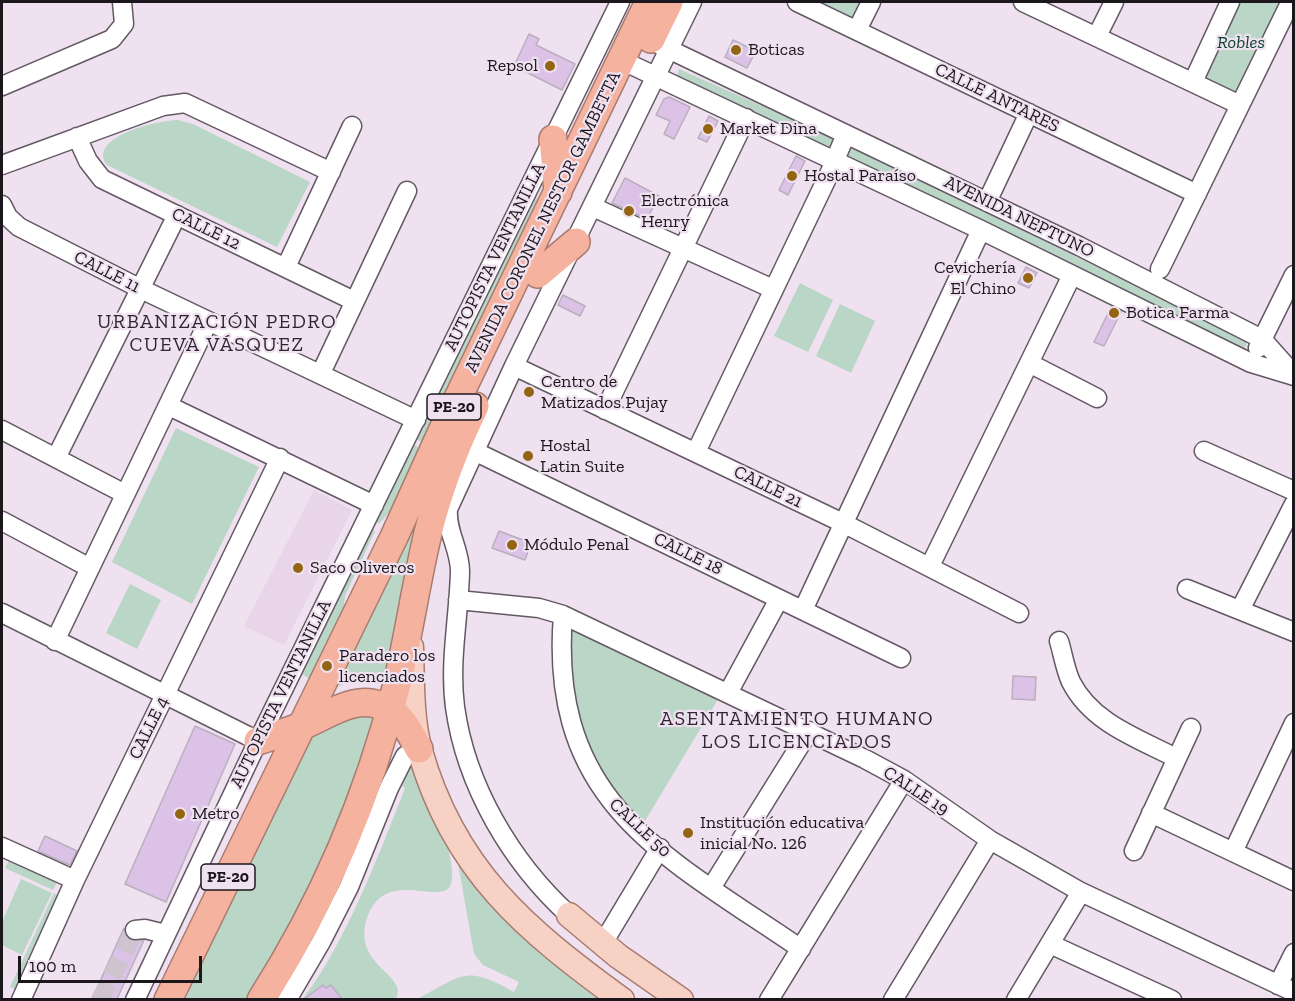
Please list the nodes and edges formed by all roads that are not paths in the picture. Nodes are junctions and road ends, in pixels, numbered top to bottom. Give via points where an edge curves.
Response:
1 (122, 2) edge
2 (620, 2) edge
3 (649, 2) edge
4 (669, 2) edge
5 (692, 2) edge
6 (797, 2) edge
7 (871, 2) edge
8 (1023, 2) edge
9 (1114, 2) edge
10 (1230, 2) edge
11 (1290, 3) edge
12 (857, 30) junction
13 (1097, 36) junction
14 (651, 41) junction
15 (638, 67) junction
16 (1193, 82) junction
17 (2, 86) edge
18 (1240, 105) junction
19 (1029, 113) junction
20 (746, 118) junction
21 (352, 126) dead end
22 (846, 134) junction
23 (77, 137) junction
24 (553, 140) junction
25 (834, 161) junction
26 (2, 165) edge
27 (331, 172) junction
28 (407, 191) dead end
29 (558, 194) junction
30 (1197, 194) junction
31 (987, 202) junction
32 (2, 206) edge
33 (593, 207) junction
34 (177, 215) junction
35 (981, 230) junction
36 (576, 242) junction
37 (682, 248) junction
38 (286, 267) junction
39 (1160, 269) dead end
40 (538, 274) junction
41 (1293, 274) edge
42 (1072, 275) junction
43 (141, 289) junction
44 (773, 289) junction
45 (354, 301) junction
46 (208, 322) junction
47 (1262, 339) junction
48 (1029, 363) junction
49 (1251, 363) junction
50 (514, 366) junction
51 (321, 374) junction
52 (1293, 375) edge
53 (1097, 398) dead end
54 (169, 406) junction
55 (605, 410) junction
56 (416, 420) junction
57 (2, 430) edge
58 (474, 451) junction
59 (1204, 451) dead end
60 (696, 452) junction
61 (56, 458) junction
62 (280, 458) junction
63 (1293, 491) edge
64 (125, 494) junction
65 (1293, 504) edge
66 (374, 505) junction
67 (2, 520) edge
68 (843, 523) junction
69 (930, 566) junction
70 (90, 568) junction
71 (1187, 589) dead end
72 (779, 599) junction
73 (458, 600) junction
74 (803, 610) junction
75 (1240, 610) junction
76 (2, 613) edge
77 (1019, 613) dead end
78 (563, 615) junction
79 (411, 626) junction
80 (1293, 632) edge
81 (55, 641) junction
82 (1059, 641) dead end
83 (901, 658) dead end
84 (728, 693) junction
85 (164, 696) junction
86 (390, 709) junction
87 (1293, 723) edge
88 (303, 726) junction
89 (1191, 728) dead end
90 (808, 731) junction
91 (258, 741) junction
92 (419, 749) junction
93 (1176, 758) junction
94 (904, 780) junction
95 (1151, 813) junction
96 (990, 840) junction
97 (2, 847) edge
98 (660, 848) junction
99 (1134, 851) dead end
100 (1233, 852) junction
101 (75, 880) junction
102 (1293, 881) edge
103 (711, 888) junction
104 (1081, 892) junction
105 (569, 915) joint
106 (135, 930) dead end
107 (165, 934) junction
108 (603, 943) junction
109 (1050, 944) junction
110 (801, 949) junction
111 (1293, 953) edge
112 (1134, 991) edge
113 (1286, 991) edge
114 (674, 997) edge
115 (21, 999) edge
116 (135, 999) edge
117 (168, 999) edge
118 (261, 999) edge
119 (287, 999) edge
120 (622, 999) edge
121 (770, 999) edge
122 (893, 999) edge
123 (1016, 999) edge
124 (1172, 999) edge

1 - 17 street via 124,24 112,39
2 - 24 street, AUTOPISTA VENTANILLA
3 - 14 highway, PE-20
4 - 14 highway, PE-20
5 - 14 street
6 - 12 street, CALLE ANTARES
7 - 12 street
8 - 13 street
9 - 13 street
10 - 16 street
11 - 18 street
12 - 19 street, CALLE ANTARES
13 - 16 street
14 - 15 highway, PE-20
14 - 15 street
14 - 22 street, AVENIDA NEPTUNO
15 - 20 street, AVENIDA NEPTUNO
15 - 29 highway, AVENIDA CORONEL NESTOR GAMBETTA / PE-20
15 - 33 street
15 - 40 highway, AVENIDA CORONEL NESTOR GAMBETTA / PE-20
16 - 18 street
18 - 30 street
19 - 30 street, CALLE ANTARES
19 - 31 street
20 - 25 street, AVENIDA NEPTUNO
20 - 37 street
21 - 27 street
22 - 25 street
22 - 31 street, AVENIDA NEPTUNO
23 - 26 street
23 - 27 street via 162,106 185,103
23 - 34 street, CALLE 12 via 87,161 102,178
24 - 29 highway
24 - 56 street, AUTOPISTA VENTANILLA
25 - 35 street, AVENIDA NEPTUNO
25 - 44 street
27 - 38 street
28 - 45 street
29 - 88 highway, AVENIDA CORONEL NESTOR GAMBETTA / PE-20
30 - 39 street
31 - 47 street, AVENIDA NEPTUNO
32 - 43 street, CALLE 11 via 19,227
33 - 36 street
33 - 37 street
34 - 38 street, CALLE 12
34 - 43 street
35 - 42 street, AVENIDA NEPTUNO
35 - 68 street
36 - 40 highway
36 - 50 street
37 - 44 street
37 - 55 street
38 - 45 street, CALLE 12
40 - 79 highway, AVENIDA CORONEL NESTOR GAMBETTA / PE-20 via 448,467 428,532
41 - 47 street
42 - 48 street
42 - 49 street, AVENIDA NEPTUNO
43 - 46 street, CALLE 11
43 - 61 street
44 - 60 street
45 - 51 street
46 - 51 street, CALLE 11
46 - 54 street
47 - 49 street
47 - 52 street, AVENIDA NEPTUNO
48 - 53 street
48 - 69 street
49 - 52 street, AVENIDA NEPTUNO
50 - 55 street, CALLE 21
50 - 58 street
51 - 56 street, CALLE 11
54 - 62 street
54 - 64 street
55 - 60 street, CALLE 21
56 - 66 street, AUTOPISTA VENTANILLA
57 - 61 street
58 - 72 street, CALLE 18
58 - 73 street via 453,496 448,517 459,558
59 - 63 street
60 - 68 street, CALLE 21
61 - 64 street
62 - 66 street
62 - 85 street, CALLE 4
64 - 70 street
65 - 75 street
66 - 91 street, AUTOPISTA VENTANILLA
67 - 70 street
68 - 69 street, CALLE 21
68 - 74 street
69 - 77 street, CALLE 21
70 - 81 street
71 - 75 street
72 - 74 street, CALLE 18
72 - 84 street
73 - 78 street, CALLE 19
73 - 105 street via 455,707 476,782 520,861
74 - 83 street, CALLE 18
75 - 80 street
76 - 81 street
78 - 84 street, CALLE 19
78 - 98 street, CALLE 50 via 561,674 580,751 591,775 618,813
79 - 86 highway, AVENIDA CORONEL NESTOR GAMBETTA / PE-20
79 - 92 main road
81 - 85 street
82 - 93 street via 1070,681 1086,705 1105,722
84 - 90 street, CALLE 19
85 - 91 street
85 - 101 street, CALLE 4
86 - 88 highway via 354,703
86 - 92 highway
86 - 118 highway, AVENIDA CORONEL NESTOR GAMBETTA / PE-20 via 333,870 289,956
87 - 100 street
88 - 91 highway
88 - 117 highway, AVENIDA CORONEL NESTOR GAMBETTA / PE-20
89 - 93 street
90 - 94 street, CALLE 19
90 - 103 street
91 - 107 street, AUTOPISTA VENTANILLA
92 - 119 street via 405,756 388,788 349,887
92 - 120 main road via 445,814 499,898 538,937
93 - 95 street
94 - 96 street, CALLE 19
94 - 110 street
95 - 99 street
95 - 100 street
96 - 104 street, CALLE 19
96 - 122 street
97 - 101 street
98 - 103 street, CALLE 50
98 - 108 street
100 - 102 street
101 - 115 street, CALLE 4
103 - 110 street, CALLE 50
104 - 109 street
104 - 113 street, CALLE 19
105 - 108 main road
106 - 107 street
107 - 116 street, AUTOPISTA VENTANILLA
108 - 114 main road
109 - 112 street
109 - 123 street
110 - 121 street
111 - 113 street
112 - 124 street

